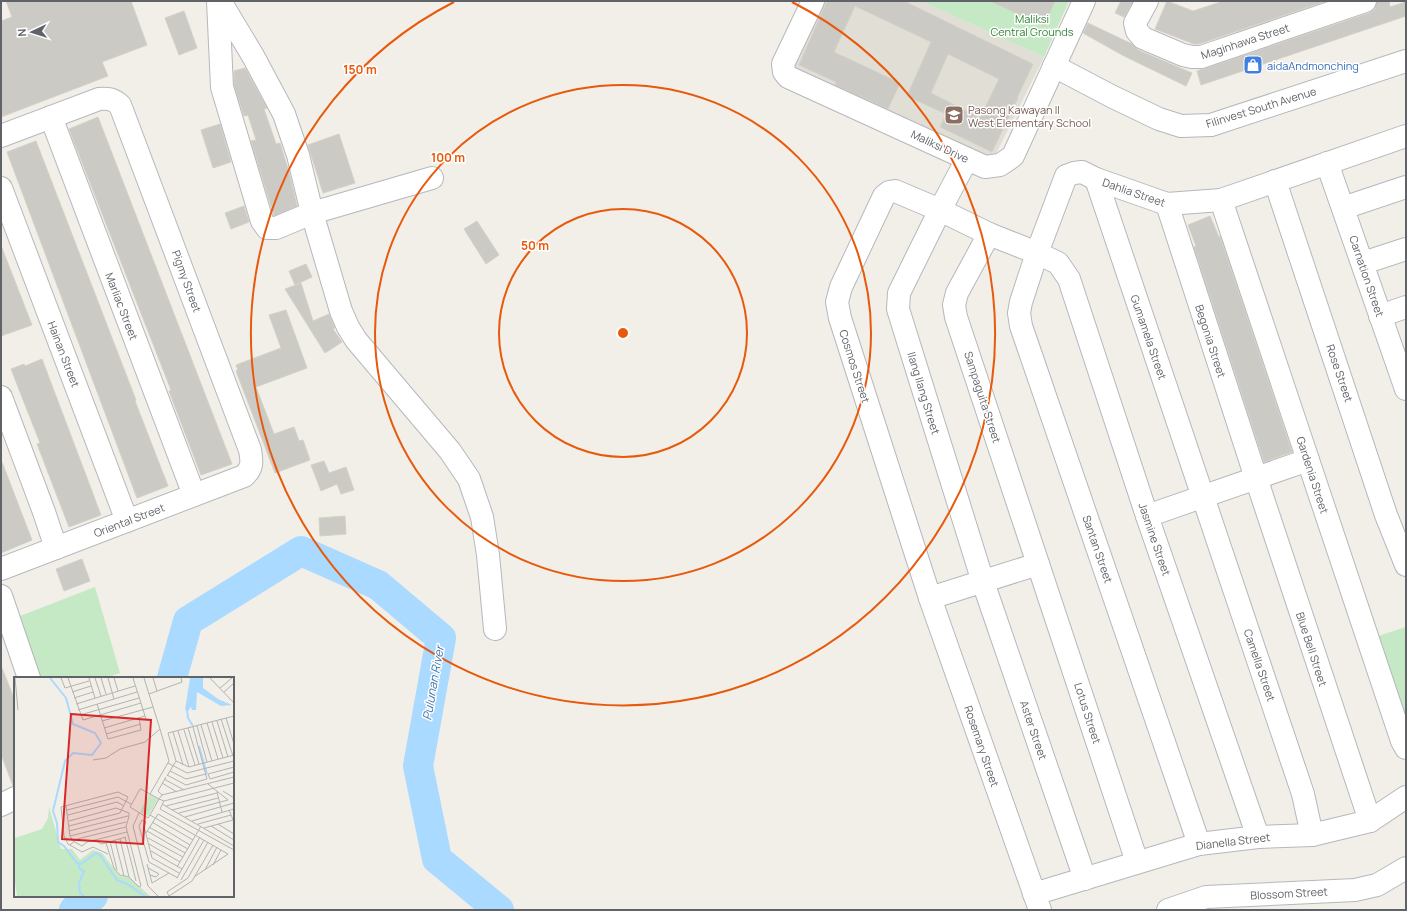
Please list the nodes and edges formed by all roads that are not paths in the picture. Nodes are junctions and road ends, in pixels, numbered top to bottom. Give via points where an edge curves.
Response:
1 (219, 1) edge
2 (813, 1) edge
3 (1084, 1) edge
4 (1147, 1) edge
5 (1365, 1) edge
6 (1406, 61) edge
7 (1054, 66) junction
8 (51, 117) junction
9 (1, 136) edge
10 (1406, 136) edge
11 (967, 158) junction
12 (1327, 163) junction
13 (432, 178) dead end
14 (1096, 178) junction
15 (1275, 181) junction
16 (1406, 187) edge
17 (1, 188) edge
18 (1221, 200) junction
19 (1167, 204) junction
20 (1343, 208) junction
21 (940, 210) junction
22 (312, 213) junction
23 (989, 234) junction
24 (1406, 249) edge
25 (1037, 253) junction
26 (1363, 263) junction
27 (1406, 307) edge
28 (1380, 316) junction
29 (1404, 375) edge
30 (1, 397) edge
31 (1308, 460) junction
32 (251, 466) joint
33 (1256, 478) junction
34 (194, 495) junction
35 (1203, 496) junction
36 (1147, 516) junction
37 (127, 521) junction
38 (56, 548) junction
39 (1404, 552) edge
40 (1038, 564) junction
41 (1, 569) edge
42 (983, 582) junction
43 (1, 596) edge
44 (930, 598) junction
45 (495, 629) dead end
46 (29, 677) edge
47 (1406, 748) edge
48 (1406, 797) edge
49 (1370, 821) junction
50 (1312, 835) junction
51 (1258, 837) junction
52 (1199, 844) junction
53 (1137, 862) junction
54 (1406, 868) edge
55 (1085, 879) junction
56 (1036, 902) edge
57 (1168, 910) edge

1 - 22 street via 253,56 284,114 298,155
1 - 22 street via 222,87 262,221 267,228 276,228
2 - 11 street, Maliksi Drive via 783,64 788,77
3 - 7 street, Maliksi Drive
4 - 5 street, Maginhawa Street via 1135,23 1137,31 1143,38 1192,58
6 - 7 street, Filinvest South Avenue via 1211,125 1181,126 1159,119
7 - 11 street, Maliksi Drive via 1013,156 1000,165 985,167
8 - 9 street
8 - 32 street, Pigmy Street via 99,99 107,98 120,104 250,450
8 - 34 street, Marliac Street
10 - 12 street, Dahlia Street
11 - 21 street, Ilang Ilang Street
12 - 15 street, Dahlia Street
12 - 20 street, Carnation Street
13 - 22 street
14 - 19 street, Dahlia Street
14 - 25 street, Dahlia Street via 1082,172 1066,176
14 - 35 street, Gumamela Street
15 - 18 street, Dahlia Street
15 - 39 street, Rose Street via 1386,515
16 - 20 street
17 - 37 street, Hainan Street
18 - 19 street, Dahlia Street
18 - 31 street, Gardenia Street
19 - 33 street, Begonia Street
20 - 26 street, Carnation Street
21 - 23 street
21 - 42 street, Ilang Ilang Street via 899,293 898,309
21 - 44 street, Cosmos Street via 896,191 884,196 841,287 837,302
22 - 45 street via 348,327 356,340 450,451 469,479 482,516
23 - 25 street
23 - 40 street, Sampaguita Street via 957,293 954,305
24 - 26 street
25 - 36 street, Jasmine Street via 1058,263 1070,279
25 - 52 street, Santan Street via 1021,302 1021,326
26 - 28 street, Carnation Street
27 - 28 street
28 - 29 street, Carnation Street
30 - 38 street
31 - 33 street
31 - 47 street, Gardenia Street
32 - 34 street, Oriental Street via 244,476
33 - 35 street
33 - 49 street, Blue Bell Street
34 - 37 street, Oriental Street
35 - 36 street
35 - 50 street, Camella Street via 1300,786
36 - 51 street, Jasmine Street
37 - 38 street, Oriental Street
38 - 41 street, Oriental Street
40 - 42 street
40 - 53 street, Lotus Street
42 - 44 street
42 - 55 street, Aster Street
43 - 46 street
44 - 56 street, Rosemary Street
48 - 49 street, Dianella Street
49 - 50 street, Dianella Street
50 - 51 street, Dianella Street
51 - 52 street, Dianella Street
52 - 53 street, Dianella Street
53 - 55 street, Dianella Street
54 - 57 street, Blossom Street via 1377,884 1355,890 1206,897
55 - 56 street, Dianella Street

